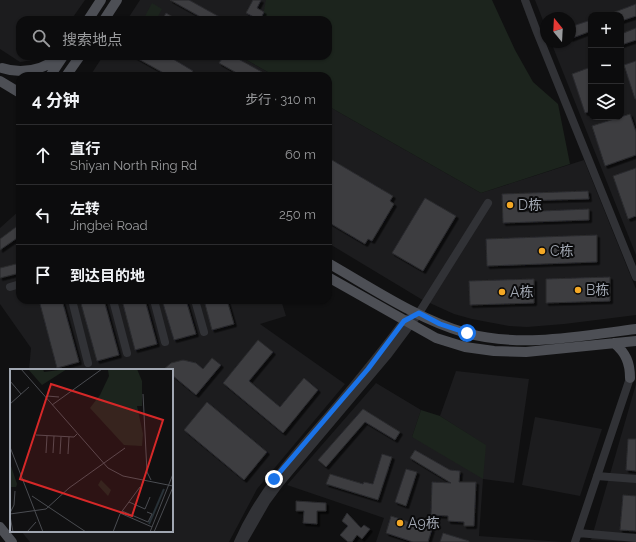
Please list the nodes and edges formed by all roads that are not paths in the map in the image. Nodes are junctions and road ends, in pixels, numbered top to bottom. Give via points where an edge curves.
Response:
1 (101, 0) edge
2 (117, 0) edge
3 (525, 0) edge
4 (91, 16) edge
5 (107, 16) edge
6 (55, 60) edge
7 (60, 60) edge
8 (78, 60) edge
9 (1, 67) edge
10 (24, 72) edge
11 (24, 72) edge
12 (52, 72) edge
13 (71, 72) edge
14 (16, 76) edge
15 (0, 81) edge
16 (16, 91) edge
17 (488, 203) dead end
18 (332, 265) edge
19 (636, 277) edge
20 (332, 279) edge
21 (16, 285) edge
22 (10, 287) dead end
23 (73, 304) edge
24 (114, 304) edge
25 (155, 304) edge
26 (196, 304) edge
27 (419, 313) junction
28 (407, 323) junction
29 (636, 329) edge
30 (204, 332) dead end
31 (636, 341) edge
32 (166, 342) dead end
33 (614, 343) junction
34 (127, 353) dead end
35 (88, 363) dead end
36 (636, 367) edge
37 (630, 378) junction
38 (597, 476) junction
39 (636, 479) edge
40 (0, 527) edge
41 (578, 533) junction
42 (636, 538) edge
43 (12, 542) edge
44 (238, 542) edge
45 (243, 542) edge
46 (575, 542) edge

1 - 4 main road
2 - 5 main road
3 - 19 street
6 - 10 main road via 43,67
7 - 12 main road
8 - 13 main road
9 - 11 main road
9 - 14 main road
15 - 16 main road
17 - 27 street
18 - 27 main road
20 - 28 main road
21 - 22 street
23 - 35 street
24 - 34 street
25 - 32 street
26 - 30 street
27 - 28 street
27 - 29 main road via 440,324 467,333 504,338 555,339
28 - 33 main road via 436,338 465,347 494,351 526,352
28 - 44 street via 274,479 254,508
28 - 45 street via 388,356 280,482
31 - 33 main road
33 - 37 main road via 628,362
36 - 37 main road
37 - 38 street
38 - 39 street
38 - 41 street
40 - 43 main road
41 - 42 street
41 - 46 street

